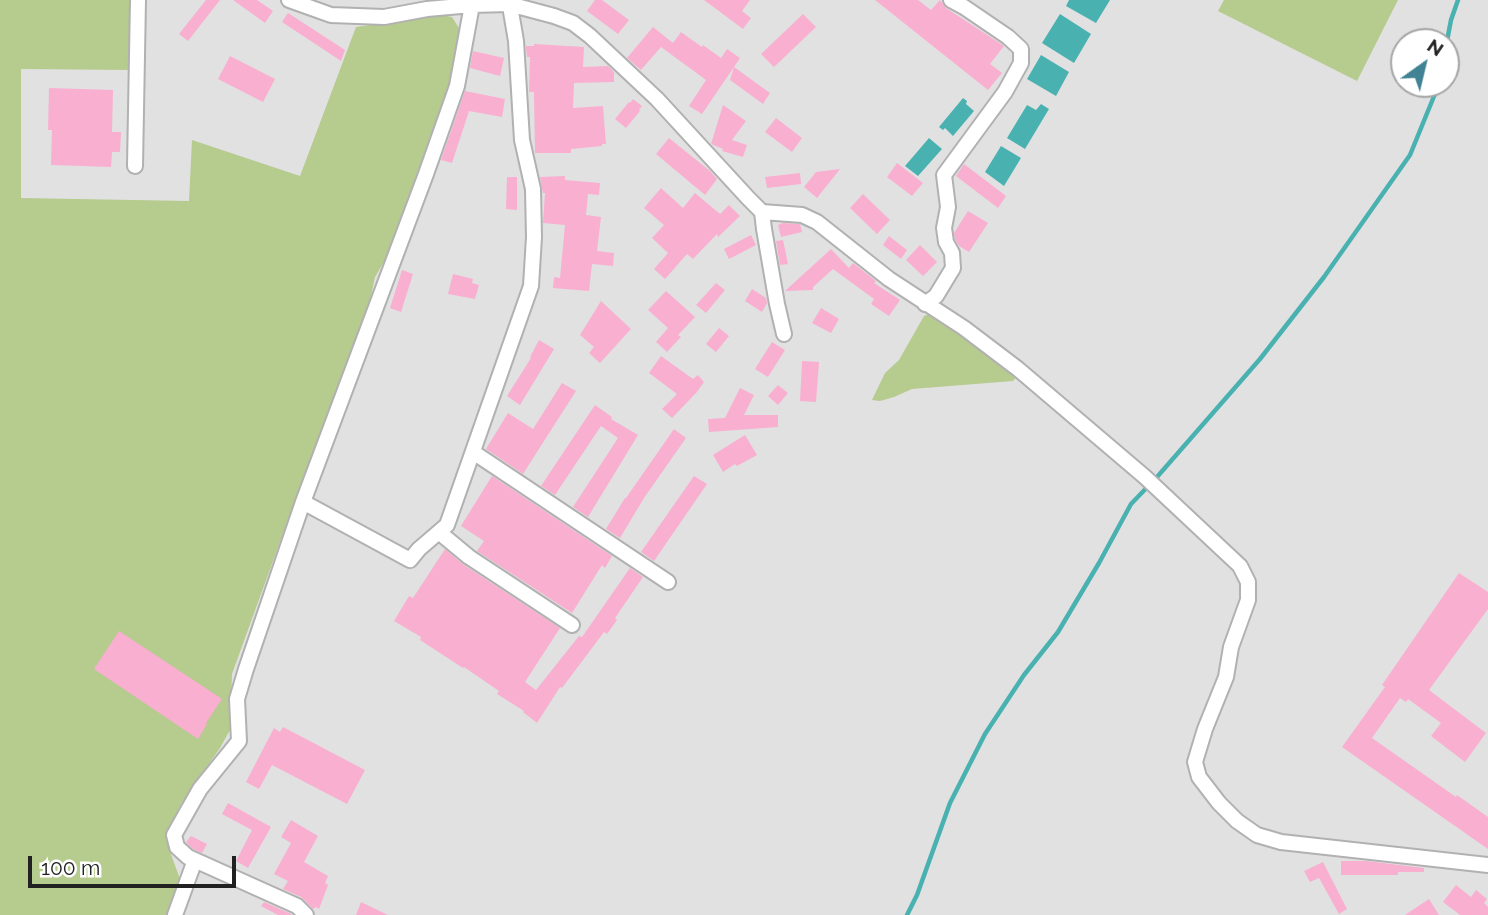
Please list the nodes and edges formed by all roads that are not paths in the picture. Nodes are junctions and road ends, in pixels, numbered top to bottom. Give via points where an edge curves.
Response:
1 (138, 0) edge
2 (289, 0) edge
3 (951, 0) edge
4 (509, 2) edge
5 (472, 5) junction
6 (135, 166) dead end
7 (762, 212) junction
8 (925, 304) junction
9 (784, 334) dead end
10 (473, 452) junction
11 (303, 502) junction
12 (440, 533) junction
13 (668, 582) dead end
14 (572, 625) dead end
15 (195, 860) junction
16 (1488, 865) edge
17 (175, 915) edge
18 (306, 915) edge

1 - 6 street
2 - 5 street via 331,15 384,17
3 - 8 street via 1008,37 1021,49 1021,63 944,175 948,207 944,228 953,268 936,296
4 - 5 street
4 - 7 street via 573,23 590,36 657,99
4 - 10 street via 522,140 533,189 531,286
5 - 11 street via 457,86
7 - 8 street via 802,215 817,222
7 - 9 street
8 - 16 street via 1018,369 1240,566 1248,582 1248,600 1195,762 1199,776 1237,821 1257,835 1281,842
10 - 12 street
10 - 13 street
11 - 12 street via 410,560
11 - 15 street via 237,699 239,741 200,789 174,835 177,847
12 - 14 street
15 - 17 street
15 - 18 street via 297,906

